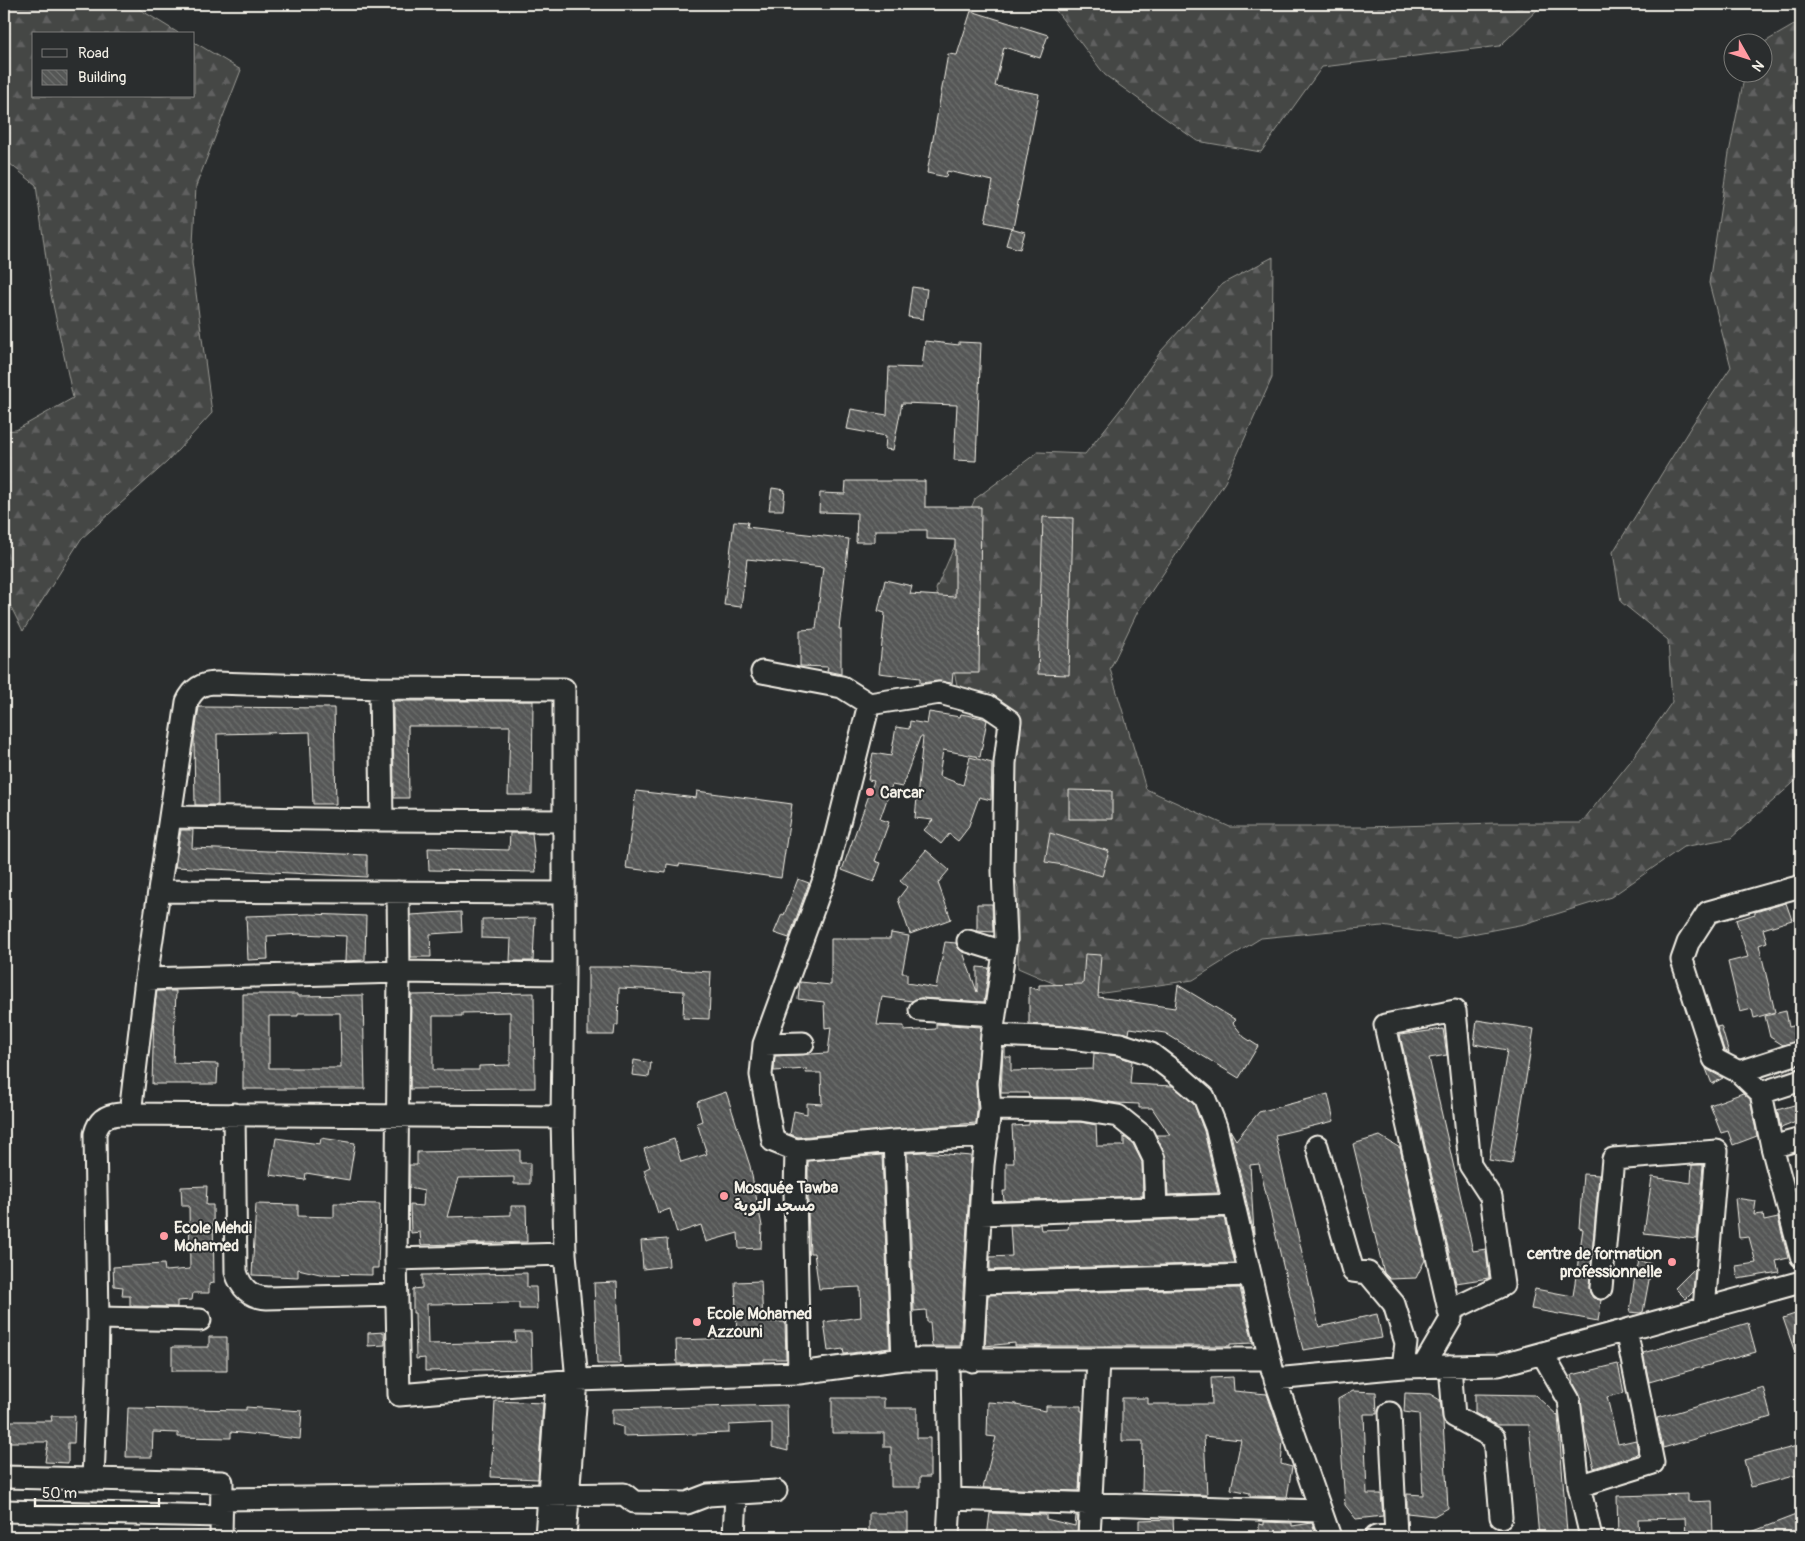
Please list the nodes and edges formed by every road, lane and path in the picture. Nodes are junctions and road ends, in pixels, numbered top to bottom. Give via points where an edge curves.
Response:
1 (762, 672) dead end
2 (380, 688) junction
3 (868, 704) junction
4 (170, 817) junction
5 (382, 820) junction
6 (564, 821) junction
7 (1801, 886) edge
8 (159, 891) junction
9 (398, 892) junction
10 (563, 892) junction
11 (968, 941) dead end
12 (1004, 952) junction
13 (399, 972) junction
14 (564, 974) junction
15 (146, 979) junction
16 (920, 1010) dead end
17 (993, 1025) junction
18 (803, 1043) dead end
19 (764, 1044) junction
20 (1801, 1052) edge
21 (1739, 1072) junction
22 (1801, 1080) edge
23 (1761, 1094) junction
24 (990, 1109) junction
25 (130, 1114) junction
26 (234, 1114) junction
27 (398, 1117) junction
28 (562, 1117) junction
29 (987, 1136) junction
30 (1801, 1139) edge
31 (894, 1141) junction
32 (1317, 1146) dead end
33 (1772, 1147) junction
34 (796, 1150) junction
35 (1234, 1205) junction
36 (1156, 1208) junction
37 (980, 1214) junction
38 (565, 1254) junction
39 (1801, 1256) edge
40 (396, 1259) junction
41 (1250, 1275) junction
42 (1801, 1282) edge
43 (977, 1283) junction
44 (1601, 1288) dead end
45 (397, 1295) junction
46 (1704, 1309) junction
47 (1449, 1311) junction
48 (98, 1318) junction
49 (200, 1320) dead end
50 (1626, 1330) junction
51 (1542, 1353) junction
52 (903, 1360) junction
53 (948, 1360) junction
54 (1098, 1360) junction
55 (972, 1361) junction
56 (1450, 1366) junction
57 (1413, 1367) junction
58 (1272, 1369) junction
59 (799, 1373) junction
60 (567, 1381) junction
61 (1390, 1413) dead end
62 (4, 1477) edge
63 (92, 1479) junction
64 (1579, 1486) junction
65 (776, 1491) dead end
66 (559, 1494) junction
67 (736, 1494) junction
68 (950, 1499) junction
69 (1091, 1502) junction
70 (222, 1507) junction
71 (4, 1511) edge
72 (1320, 1511) junction
73 (1500, 1517) dead end
74 (1391, 1536) edge
75 (221, 1537) edge
76 (546, 1537) edge
77 (565, 1537) edge
78 (734, 1537) edge
79 (948, 1537) edge
80 (1089, 1537) edge
81 (1330, 1537) edge
82 (1591, 1537) edge

1 - 3 street via 842,688
2 - 4 street via 201,685 186,702
2 - 5 street
2 - 6 street via 564,689
3 - 12 street via 940,693 988,706 1010,721 1005,763
3 - 19 street via 826,874
4 - 5 street
4 - 8 street
5 - 6 street
6 - 10 street
7 - 21 street via 1708,912 1688,943 1682,960 1714,1058
8 - 9 street
8 - 15 street
9 - 10 street
9 - 13 street
10 - 14 street
11 - 12 street
12 - 17 street
13 - 14 street
13 - 15 street
13 - 27 street
14 - 28 street
15 - 25 street
16 - 17 street
17 - 24 street via 988,1084
17 - 35 street via 1120,1044 1151,1054 1182,1076 1204,1097 1216,1127
18 - 19 street
19 - 34 street via 761,1075 773,1141
20 - 21 street
21 - 23 street
22 - 23 street
23 - 33 street
24 - 29 street
24 - 36 street via 1081,1110 1118,1116 1143,1136 1154,1159
25 - 26 street
25 - 48 street via 108,1116 99,1123 95,1134
26 - 27 street
26 - 45 street via 236,1272 242,1286 253,1295 267,1298
27 - 28 street
27 - 40 street
28 - 38 street
29 - 31 street
29 - 37 street
30 - 33 street
31 - 34 street
31 - 52 street
32 - 57 street via 1353,1270 1368,1273 1394,1304
33 - 39 street
34 - 59 street
35 - 36 street
35 - 41 street
36 - 37 street
37 - 43 street
38 - 40 street
38 - 60 street
40 - 45 street
41 - 43 street
41 - 58 street
42 - 46 street
43 - 55 street
44 - 46 street via 1613,1159 1717,1151
45 - 60 street via 399,1395
46 - 50 street
47 - 47 street via 1385,1025 1455,1011 1470,1165 1491,1196 1503,1285
47 - 57 street via 1451,1319
48 - 49 street
48 - 63 street
50 - 51 street
50 - 64 street via 1653,1463
51 - 56 street via 1499,1365
51 - 64 street via 1569,1400
52 - 53 street
52 - 59 street
53 - 55 street
53 - 68 street
54 - 55 street
54 - 58 street
54 - 69 street
56 - 57 street
56 - 73 street via 1454,1416 1494,1438
57 - 58 street
58 - 72 street
59 - 60 street
60 - 66 street
61 - 74 street
62 - 63 street
63 - 70 street via 222,1482
64 - 82 street
65 - 67 street
66 - 67 street via 624,1494 634,1502 687,1503 708,1495
66 - 70 street
66 - 76 street
66 - 77 street
67 - 78 street
68 - 69 street
68 - 79 street
69 - 72 street
69 - 80 street
70 - 71 street
70 - 75 street
72 - 81 street

